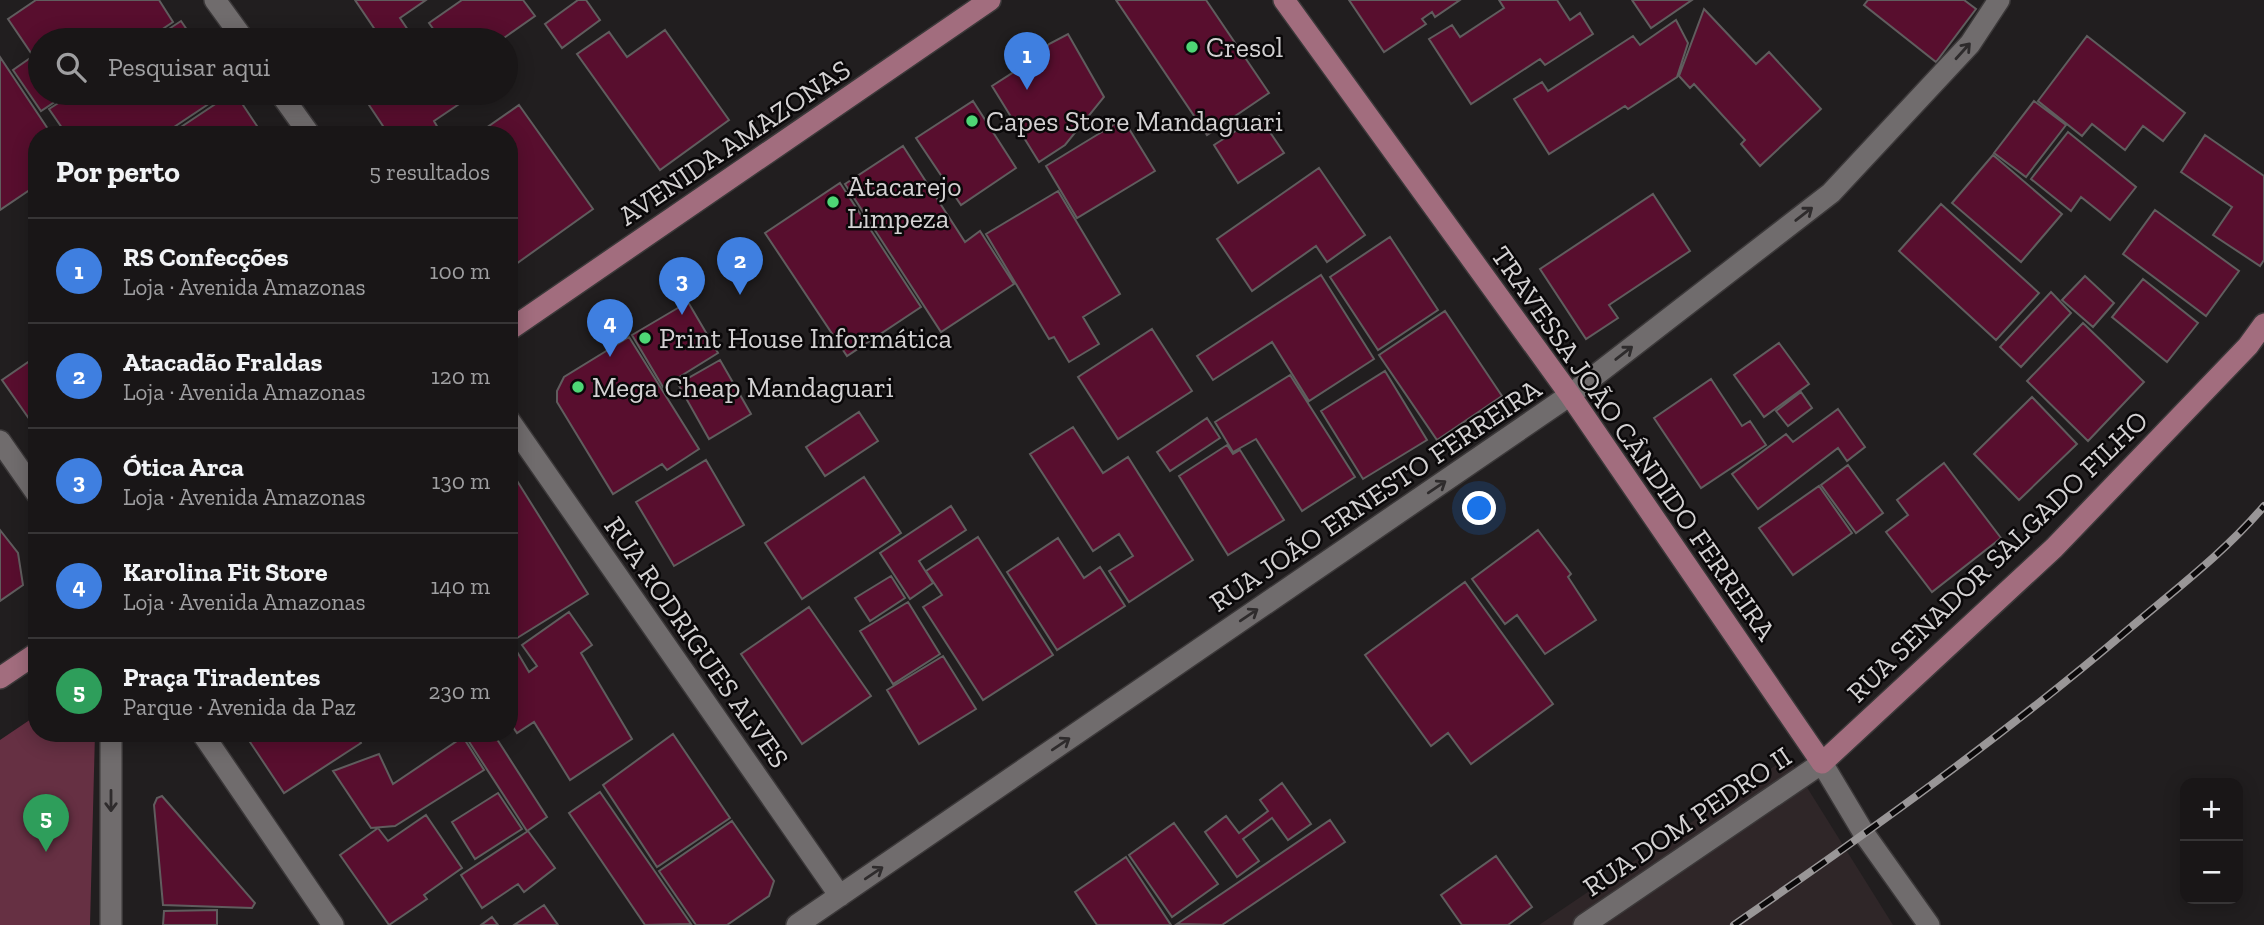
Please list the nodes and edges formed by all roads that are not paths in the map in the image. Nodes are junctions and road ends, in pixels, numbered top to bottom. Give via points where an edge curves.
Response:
1 (215, 0) edge
2 (990, 0) edge
3 (1999, 0) edge
4 (1290, 5) edge
5 (235, 28) edge
6 (289, 105) edge
7 (304, 126) edge
8 (518, 324) edge
9 (2264, 324) edge
10 (1570, 395) junction
11 (518, 433) edge
12 (0, 441) edge
13 (28, 481) edge
14 (28, 659) edge
15 (0, 678) edge
16 (111, 742) edge
17 (208, 742) edge
18 (1822, 763) junction
19 (840, 896) junction
20 (111, 925) edge
21 (333, 925) edge
22 (797, 925) edge
23 (1584, 925) edge
24 (1929, 925) edge

1 - 5 street
2 - 8 main road, AVENIDA AMAZONAS
10 -> 3 street, RUA JOÃO ERNESTO FERREIRA via 1831,193 1970,44
4 - 10 main road, TRAVESSA JOÃO CÂNDIDO FERREIRA
6 - 7 street
9 - 18 main road, RUA SENADOR SALGADO FILHO via 2054,548
10 - 18 main road, TRAVESSA JOÃO CÂNDIDO FERREIRA
19 -> 10 street, RUA JOÃO ERNESTO FERREIRA
11 - 19 street, RUA RODRIGUES ALVES
12 - 13 street
14 - 15 main road
16 -> 20 street
17 - 21 street
18 - 23 street, RUA DOM PEDRO II
18 - 24 street, TRAVESSA JOÃO CÂNDIDO FERREIRA via 1865,835
19 - 22 street, RUA JOÃO ERNESTO FERREIRA

